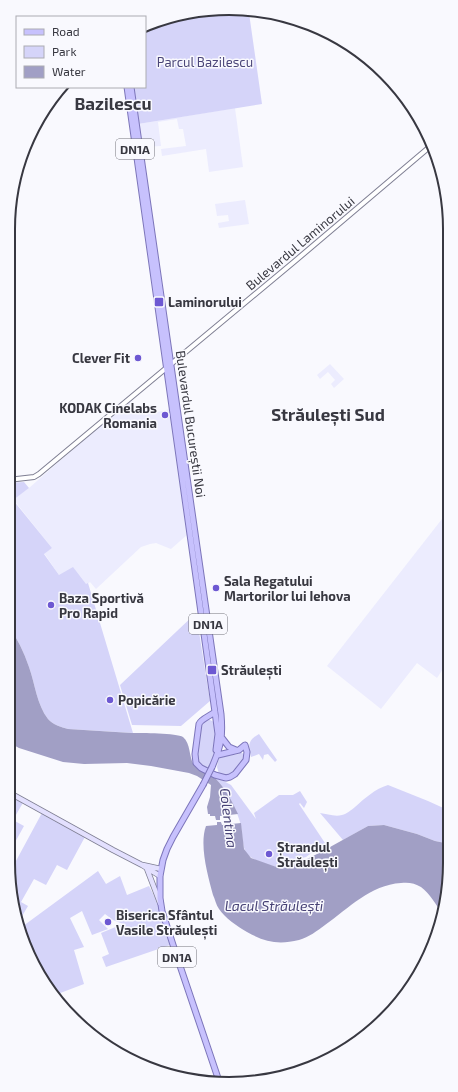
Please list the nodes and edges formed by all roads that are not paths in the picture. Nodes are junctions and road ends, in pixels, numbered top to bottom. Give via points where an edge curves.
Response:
1 (126, 88) edge
2 (131, 88) edge
3 (428, 149) edge
4 (171, 364) junction
5 (166, 368) junction
6 (161, 373) junction
7 (167, 375) junction
8 (15, 479) edge
9 (215, 712) junction
10 (207, 718) junction
11 (216, 721) junction
12 (222, 738) junction
13 (237, 750) junction
14 (218, 754) junction
15 (213, 765) junction
16 (15, 796) edge
17 (142, 865) junction
18 (147, 869) junction
19 (161, 869) junction
20 (160, 876) junction
21 (160, 904) junction
22 (218, 1077) edge

1 - 5 main road, Bulevardul Bucureștii Noi / DN1A
2 - 4 main road, Bulevardul Bucureștii Noi / DN1A
3 - 4 street, Bulevardul Laminorului
4 - 5 street, Bulevardul Laminorului
4 - 12 main road, Bulevardul Bucureștii Noi / DN1A via 221,714
5 - 6 street, Bulevardul Laminorului
5 - 7 main road, Bulevardul Bucureștii Noi / DN1A
6 - 7 street
6 - 8 street, Bulevardul Laminorului via 39,474
7 - 9 main road, Bulevardul Bucureștii Noi / DN1A
9 - 10 main road
9 - 11 main road, Bulevardul Bucureștii Noi / DN1A
10 - 11 main road
10 - 13 main road via 198,724 195,754 198,766 218,776 230,777 246,760 245,745
11 - 15 main road, Bulevardul Bucureștii Noi / DN1A via 218,739
12 - 13 main road via 229,747
12 - 14 main road, Bulevardul Bucureștii Noi / DN1A
13 - 14 main road
14 - 15 main road, Bulevardul Bucureștii Noi
15 - 19 main road, Bulevardul Bucureștii Noi / DN1A, bridge via 170,843
16 - 17 main road
17 - 18 main road
17 - 19 main road
18 - 20 main road
18 - 21 main road
19 - 20 main road, DN1A
20 - 21 main road, DN1A
21 - 22 main road, DN1A

